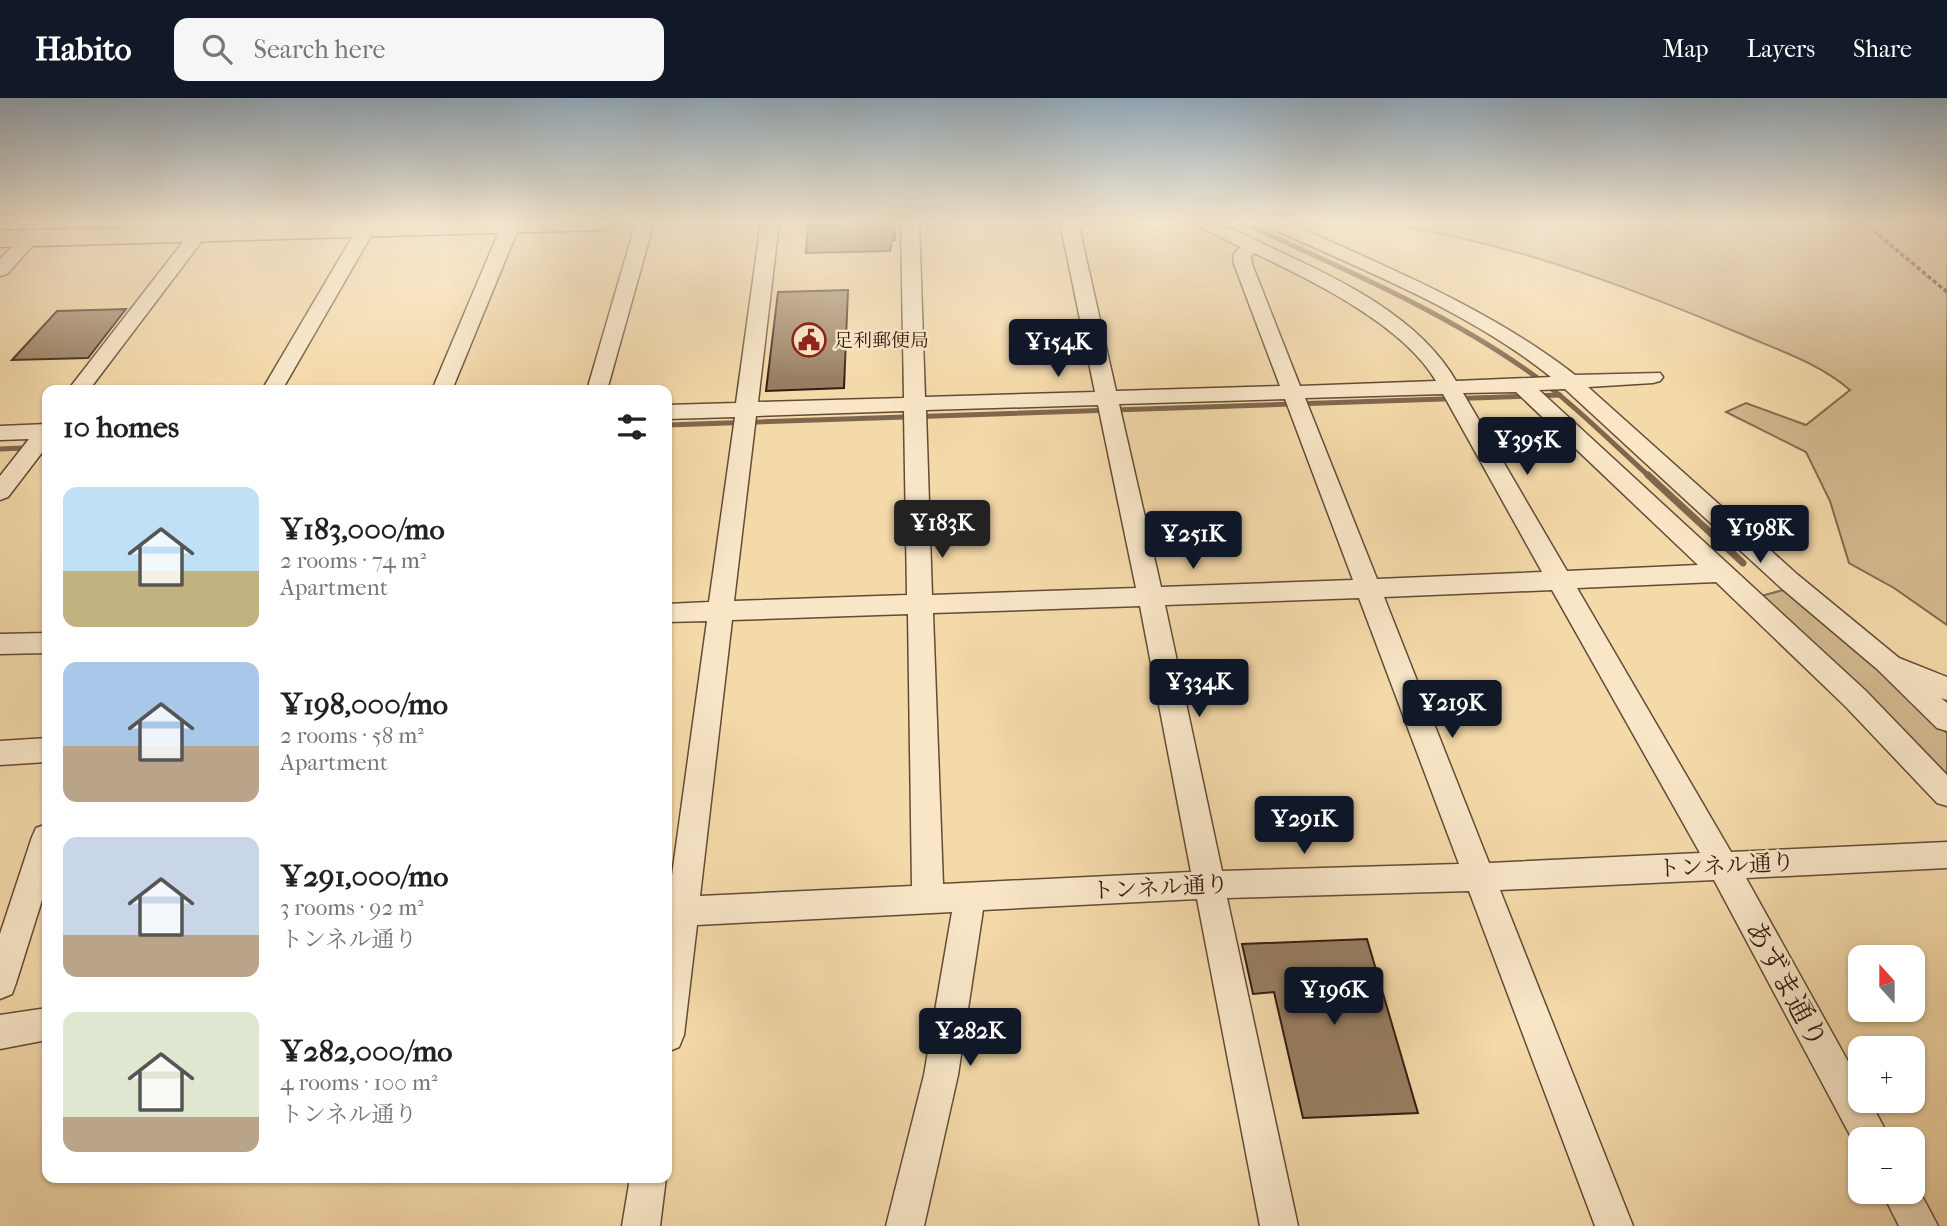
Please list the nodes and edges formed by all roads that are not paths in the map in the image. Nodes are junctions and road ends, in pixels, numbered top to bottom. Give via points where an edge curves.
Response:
1 (167, 275) edge
2 (339, 275) edge
3 (490, 275) edge
4 (630, 275) edge
5 (763, 275) edge
6 (912, 275) edge
7 (1080, 275) edge
8 (1247, 275) edge
9 (1311, 275) edge
10 (1384, 275) edge
11 (1653, 377) dead end
12 (1564, 382) junction
13 (1526, 384) junction
14 (82, 385) edge
15 (275, 385) edge
16 (444, 385) edge
17 (598, 385) edge
18 (1451, 386) junction
19 (1292, 392) junction
20 (1107, 398) junction
21 (916, 404) junction
22 (746, 410) junction
23 (672, 412) edge
24 (42, 431) edge
25 (0, 433) edge
26 (42, 437) edge
27 (0, 492) edge
28 (1721, 573) junction
29 (1560, 579) junction
30 (1789, 581) junction
31 (1368, 589) junction
32 (1744, 594) junction
33 (1150, 595) junction
34 (921, 604) junction
35 (722, 611) junction
36 (672, 613) edge
37 (42, 643) edge
38 (0, 644) edge
39 (1886, 662) junction
40 (1947, 689) edge
41 (1947, 720) edge
42 (42, 750) edge
43 (0, 753) edge
44 (1947, 794) edge
45 (42, 853) edge
46 (1947, 855) edge
47 (1723, 866) junction
48 (1478, 877) junction
49 (1207, 885) junction
50 (970, 896) junction
51 (928, 898) junction
52 (675, 911) edge
53 (672, 958) edge
54 (0, 983) edge
55 (42, 1025) edge
56 (0, 1032) edge
57 (1865, 1127) edge
58 (647, 1183) edge
59 (1907, 1204) edge
60 (641, 1226) edge
61 (905, 1226) edge
62 (1279, 1226) edge
63 (1614, 1226) edge
64 (1919, 1226) edge

1 - 14 street
2 - 15 street
3 - 16 street
4 - 17 street
5 - 22 street
6 - 21 street
7 - 20 street
8 - 19 street
9 - 18 street, あずま通り via 1374,309 1417,344
10 - 12 street via 1474,317 1530,350
11 - 12 street
12 - 13 street
12 - 30 street
13 - 18 street
13 - 28 street
18 - 19 street
18 - 29 street, あずま通り
19 - 20 street
19 - 31 street
20 - 21 street
20 - 33 street
21 - 22 street
21 - 34 street
22 - 23 street
22 - 35 street
24 - 25 street
26 - 27 street
28 - 29 street
28 - 32 street
29 - 31 street
29 - 47 street, あずま通り
30 - 32 street
30 - 39 street
31 - 33 street
31 - 48 street
32 - 44 street via 1856,699
33 - 34 street
33 - 49 street
34 - 35 street
34 - 51 street
35 - 36 street
35 - 52 street
37 - 38 street
39 - 40 street
39 - 41 street
42 - 43 street
45 - 54 street
46 - 47 street, トンネル通り
47 - 48 street, トンネル通り
47 - 57 street, あずま通り
48 - 49 street, トンネル通り
48 - 63 street
49 - 50 street, トンネル通り
49 - 62 street
50 - 51 street, トンネル通り
50 - 61 street via 941,1075
51 - 52 street, トンネル通り
52 - 53 street
55 - 56 street
58 - 60 street
59 - 64 street

